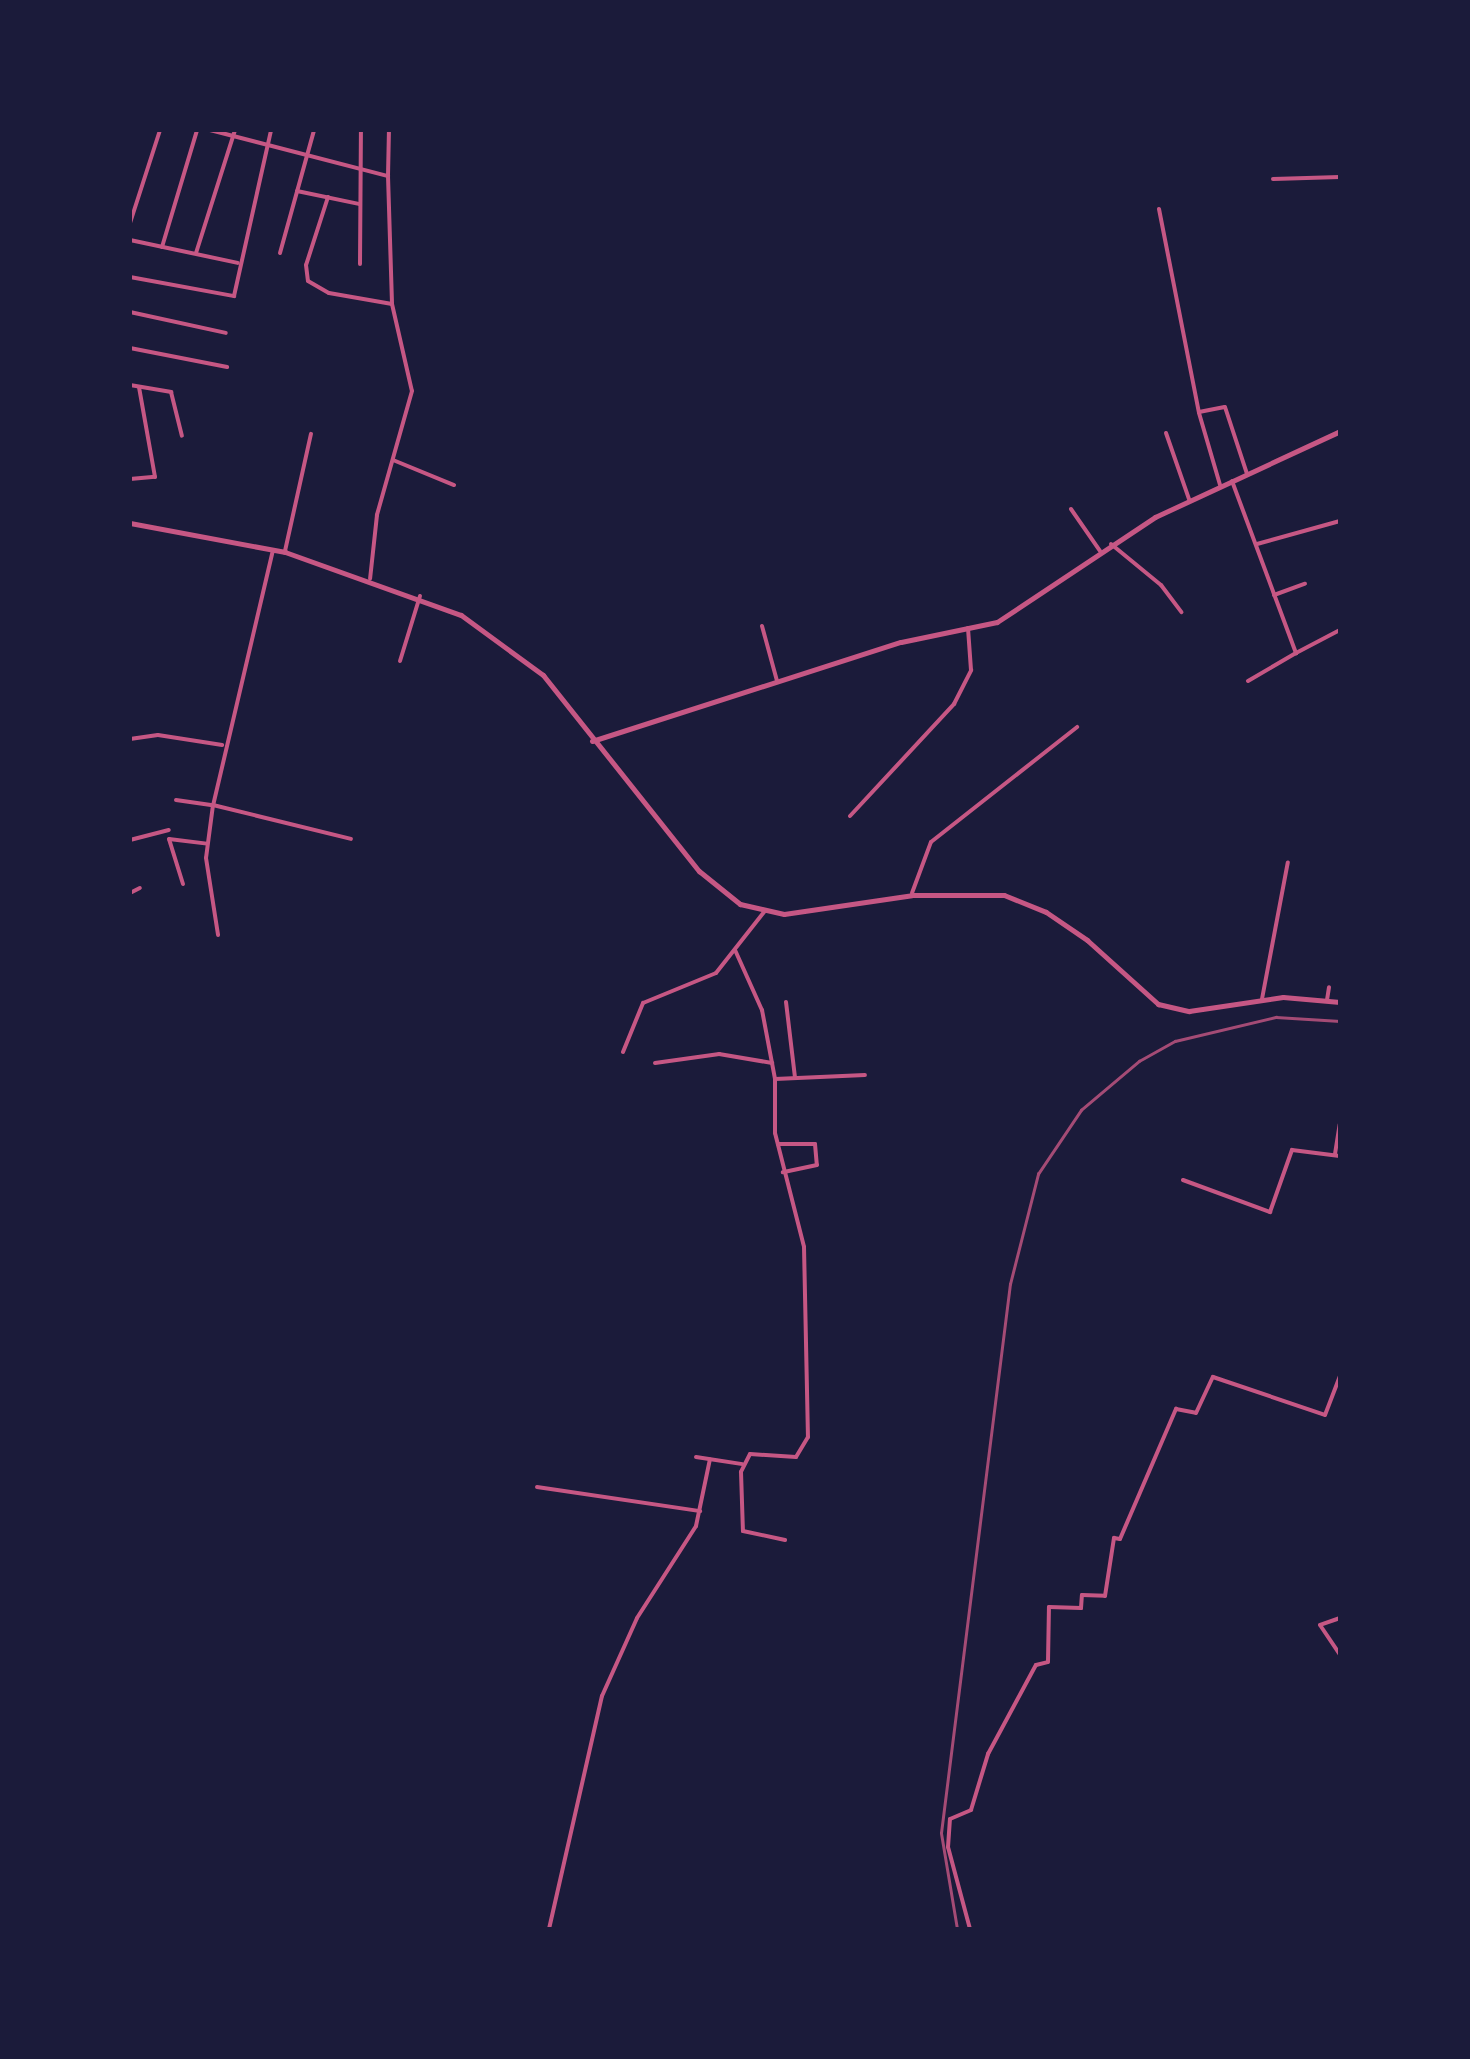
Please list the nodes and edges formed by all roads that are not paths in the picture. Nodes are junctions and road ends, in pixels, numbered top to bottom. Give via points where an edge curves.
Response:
1 (160, 130) edge
2 (197, 130) edge
3 (210, 130) edge
4 (271, 130) edge
5 (314, 130) edge
6 (360, 130) edge
7 (389, 130) edge
8 (234, 133) edge
9 (266, 146) junction
10 (307, 156) junction
11 (359, 169) junction
12 (388, 176) junction
13 (1340, 177) edge
14 (1272, 179) dead end
15 (297, 191) junction
16 (328, 197) junction
17 (359, 204) junction
18 (1159, 209) dead end
19 (130, 223) edge
20 (130, 240) edge
21 (162, 248) junction
22 (196, 253) junction
23 (280, 253) dead end
24 (238, 263) junction
25 (360, 264) dead end
26 (130, 277) edge
27 (392, 304) junction
28 (130, 312) edge
29 (226, 333) dead end
30 (130, 348) edge
31 (227, 366) dead end
32 (130, 385) edge
33 (139, 386) junction
34 (1199, 412) junction
35 (1340, 432) edge
36 (1166, 433) dead end
37 (311, 434) dead end
38 (182, 436) dead end
39 (393, 460) junction
40 (1247, 474) junction
41 (130, 479) edge
42 (1232, 480) junction
43 (454, 484) dead end
44 (1220, 485) junction
45 (1189, 500) junction
46 (1071, 509) dead end
47 (1340, 521) edge
48 (130, 522) edge
49 (1111, 544) junction
50 (1257, 544) junction
51 (273, 550) junction
52 (1100, 551) junction
53 (284, 552) junction
54 (370, 579) junction
55 (1305, 584) dead end
56 (1274, 595) junction
57 (420, 596) junction
58 (1182, 612) dead end
59 (762, 626) dead end
60 (968, 628) junction
61 (1340, 630) edge
62 (1296, 653) junction
63 (400, 662) dead end
64 (777, 680) junction
65 (1248, 681) dead end
66 (1076, 727) dead end
67 (130, 739) edge
68 (592, 742) junction
69 (222, 745) junction
70 (176, 800) dead end
71 (213, 805) junction
72 (850, 816) dead end
73 (169, 830) dead end
74 (130, 840) edge
75 (352, 840) dead end
76 (207, 844) junction
77 (1288, 862) dead end
78 (184, 884) dead end
79 (140, 888) dead end
80 (130, 894) edge
81 (912, 895) junction
82 (764, 912) junction
83 (218, 935) dead end
84 (735, 950) junction
85 (1329, 988) dead end
86 (1262, 999) junction
87 (1327, 1000) junction
88 (786, 1002) dead end
89 (1340, 1002) edge
90 (623, 1052) dead end
91 (655, 1063) dead end
92 (772, 1063) junction
93 (865, 1075) dead end
94 (796, 1078) junction
95 (775, 1079) junction
96 (1340, 1124) edge
97 (778, 1144) junction
98 (1337, 1156) edge
99 (783, 1172) junction
100 (1183, 1180) dead end
101 (1340, 1376) edge
102 (696, 1457) dead end
103 (710, 1459) junction
104 (742, 1464) junction
105 (537, 1487) dead end
106 (700, 1512) junction
107 (784, 1540) dead end
108 (1340, 1618) edge
109 (1340, 1656) edge
110 (548, 1929) edge
111 (970, 1929) edge

1 - 19 street
2 - 21 street
3 - 8 street
4 - 9 street
5 - 10 street
6 - 11 street
7 - 12 street
8 - 9 street
8 - 22 street
9 - 10 street
9 - 24 street
10 - 11 street
10 - 15 street
11 - 12 street
11 - 17 street
12 - 27 street
13 - 14 street
15 - 16 street
15 - 23 street
16 - 17 street
16 - 27 street via 306,266 308,281 329,293
17 - 25 street
18 - 34 street
20 - 21 street
21 - 22 street
22 - 24 street
24 - 26 street via 231,297
27 - 39 street via 412,391
28 - 29 street
30 - 31 street
32 - 33 street
33 - 38 street via 171,392
33 - 41 street via 154,477
34 - 40 street via 1225,407
34 - 44 street
35 - 40 street
36 - 45 street
37 - 53 street
39 - 43 street
39 - 54 street
40 - 42 street
42 - 44 street
42 - 50 street
44 - 45 street
45 - 49 street
46 - 52 street
47 - 50 street
48 - 51 street
49 - 52 street
49 - 58 street
50 - 56 street
51 - 53 street
51 - 69 street
52 - 60 street via 1030,604
53 - 54 street
54 - 57 street
55 - 56 street
56 - 62 street
57 - 63 street
57 - 68 street via 461,615 534,667
59 - 64 street
60 - 64 street
60 - 72 street via 971,670 954,704
61 - 62 street
62 - 65 street
64 - 68 street
66 - 81 street via 931,842
67 - 69 street via 169,736
68 - 82 street via 698,871 731,898
69 - 71 street
70 - 71 street
71 - 75 street
71 - 76 street
73 - 74 street
76 - 78 street via 168,839
76 - 83 street
77 - 86 street
79 - 80 street
81 - 82 street
81 - 86 street via 1015,897 1087,940 1158,1004 1190,1010
82 - 84 street
84 - 90 street via 712,976 643,1004
84 - 92 street via 762,1010
85 - 87 street
86 - 87 street
87 - 89 street
88 - 94 street
91 - 92 street via 719,1054
92 - 95 street
93 - 94 street
94 - 95 street
95 - 97 street
96 - 98 street
97 - 99 street
97 - 99 street via 815,1144 817,1165
98 - 100 street via 1292,1150 1270,1212
99 - 104 street via 804,1247 808,1437 796,1457 750,1454
101 - 111 street via 1325,1415 1214,1378 1196,1413 1176,1409 1120,1539 1110,1548 1105,1596 1082,1595 1080,1608 1050,1608 1048,1662 1036,1665 988,1754 972,1810 951,1818 948,1847
102 - 103 street
103 - 104 street
103 - 106 street
104 - 107 street via 743,1531
105 - 106 street
106 - 110 street via 607,1683
108 - 109 street via 1320,1625

